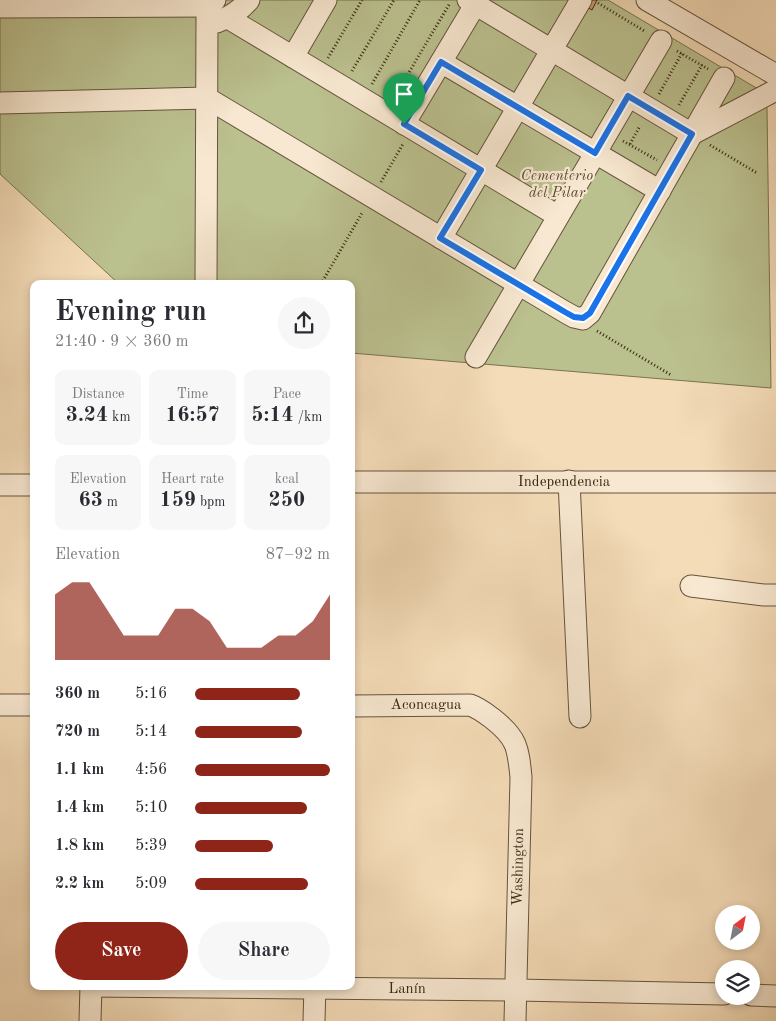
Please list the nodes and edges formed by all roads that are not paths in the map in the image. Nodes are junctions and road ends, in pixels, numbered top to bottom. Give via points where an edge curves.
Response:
1 (249, 0) edge
2 (326, 0) edge
3 (581, 0) edge
4 (647, 0) edge
5 (474, 2) edge
6 (0, 7) edge
7 (211, 10) edge
8 (228, 18) junction
9 (660, 41) dead end
10 (552, 50) junction
11 (293, 57) junction
12 (441, 62) junction
13 (776, 75) edge
14 (724, 78) dead end
15 (776, 90) edge
16 (628, 96) junction
17 (207, 98) junction
18 (0, 103) edge
19 (518, 107) junction
20 (404, 124) junction
21 (692, 134) junction
22 (595, 153) junction
23 (481, 170) junction
24 (660, 191) junction
25 (558, 216) junction
26 (440, 238) junction
27 (206, 280) edge
28 (518, 284) junction
29 (476, 357) dead end
30 (355, 482) edge
31 (569, 482) junction
32 (776, 482) edge
33 (0, 485) edge
34 (30, 485) edge
35 (691, 586) dead end
36 (776, 595) edge
37 (0, 705) edge
38 (30, 705) edge
39 (355, 706) edge
40 (580, 717) dead end
41 (495, 721) joint
42 (355, 988) edge
43 (91, 990) edge
44 (314, 990) edge
45 (516, 990) junction
46 (715, 994) edge
47 (760, 995) edge
48 (776, 996) edge
49 (90, 1021) edge
50 (314, 1021) edge
51 (515, 1021) edge

1 - 8 street
2 - 11 street
3 - 10 street
4 - 13 street
5 - 10 street
5 - 12 street
6 - 7 street
7 - 8 street
7 - 17 street
8 - 11 street
9 - 16 street
10 - 16 street
10 - 19 street
11 - 20 street
12 - 19 street
12 - 20 street
14 - 21 street
15 - 21 street
16 - 21 street
16 - 22 street
17 - 18 street
17 - 26 street
17 - 27 street
19 - 22 street
19 - 23 street
20 - 23 street
21 - 24 street
22 - 24 street
22 - 25 street
23 - 25 street
23 - 26 street
24 - 28 street via 590,313 583,318 574,317
25 - 28 street
26 - 28 street
28 - 29 street
30 - 31 street, Independencia
31 - 32 street, Independencia
31 - 40 street
33 - 34 street
35 - 36 street
37 - 38 street
39 - 41 street, Aconcagua via 470,705
41 - 45 street, Washington via 511,735 521,777
42 - 45 street, Lanín
43 - 49 street
44 - 50 street
45 - 46 street, Lanín
45 - 51 street, Washington
47 - 48 street

